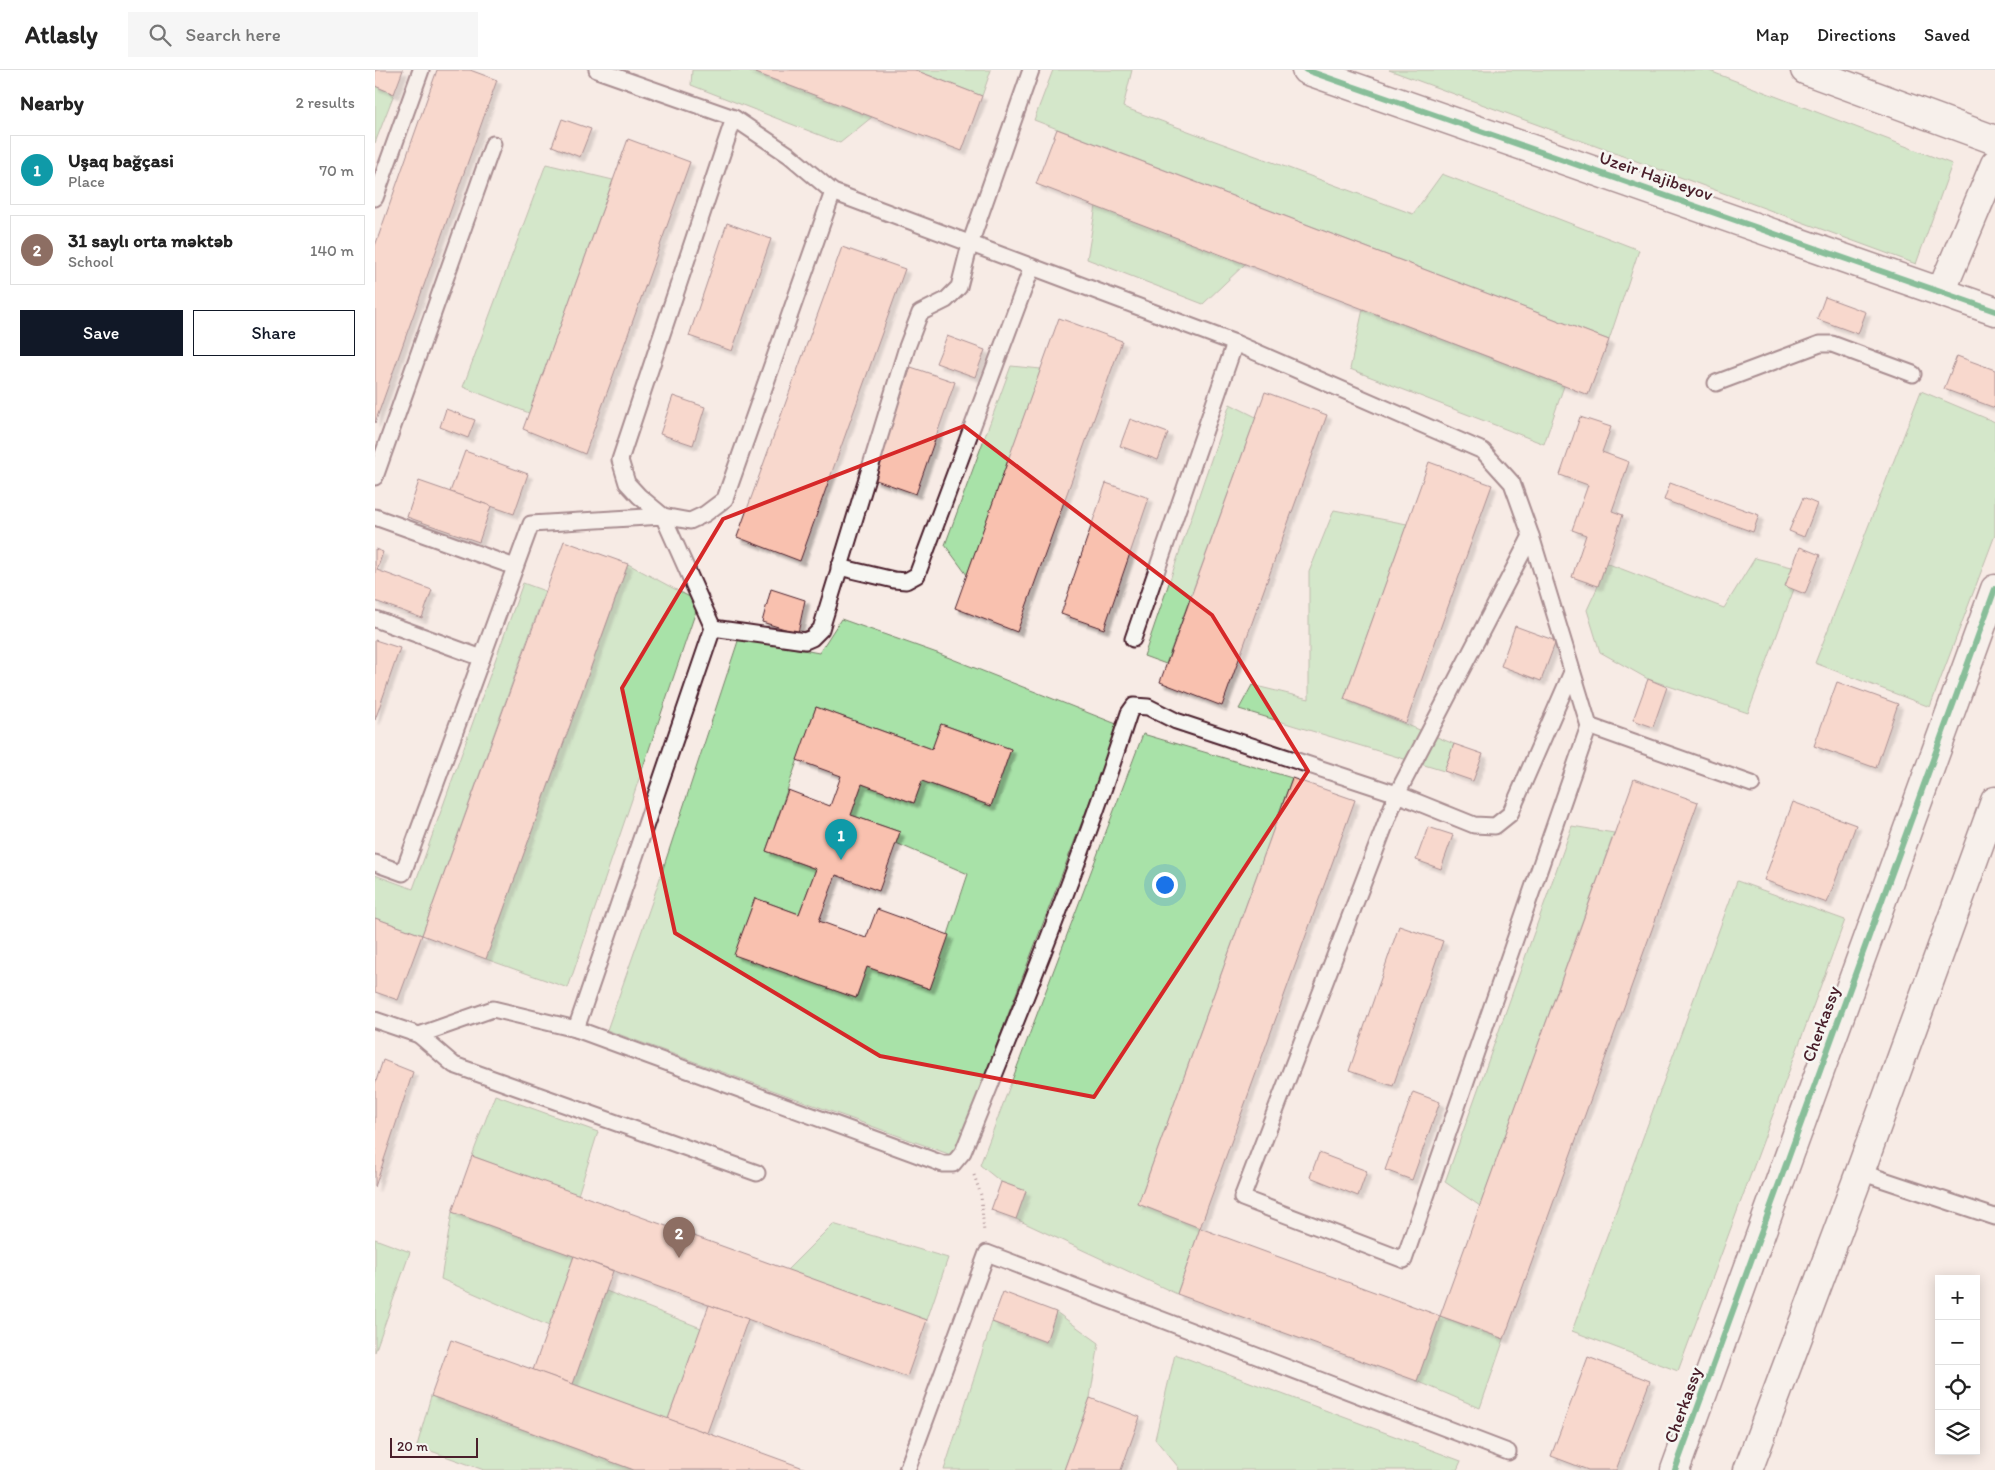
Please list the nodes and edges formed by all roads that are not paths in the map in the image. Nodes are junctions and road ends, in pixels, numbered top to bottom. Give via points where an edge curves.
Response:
1 (421, 70) edge
2 (597, 70) edge
3 (1031, 70) edge
4 (1307, 70) edge
5 (1805, 70) edge
6 (734, 118) junction
7 (1995, 140) edge
8 (493, 144) dead end
9 (1995, 164) edge
10 (833, 192) junction
11 (375, 198) edge
12 (970, 244) junction
13 (1032, 267) junction
14 (1941, 292) junction
15 (1995, 311) edge
16 (1235, 343) junction
17 (1913, 374) dead end
18 (1716, 384) dead end
19 (375, 477) edge
20 (375, 516) edge
21 (663, 516) junction
22 (1531, 536) junction
23 (839, 567) junction
24 (515, 568) junction
25 (1995, 589) edge
26 (375, 619) edge
27 (713, 628) junction
28 (1133, 639) dead end
29 (482, 658) junction
30 (1572, 672) junction
31 (1589, 726) junction
32 (1752, 784) dead end
33 (1397, 794) junction
34 (1994, 806) edge
35 (375, 863) edge
36 (377, 1025) edge
37 (576, 1029) junction
38 (419, 1035) junction
39 (1860, 1172) junction
40 (757, 1173) dead end
41 (1995, 1218) edge
42 (1508, 1452) dead end
43 (907, 1470) edge
44 (1675, 1470) edge
45 (1748, 1470) edge

1 - 11 lane
2 - 6 lane
3 - 12 lane
4 - 14 street, Uzeir Hajibeyov
5 - 7 street
6 - 10 lane
6 - 21 lane via 621,460 627,483
8 - 19 lane
9 - 14 street
10 - 12 lane
10 - 21 lane via 725,499 690,521
12 - 13 lane
12 - 23 lane via 959,287 946,300 920,313
13 - 16 lane
13 - 23 lane via 917,575 906,581 894,580
14 - 15 street, Uzeir Hajibeyov
16 - 22 lane via 1483,451 1512,483
16 - 28 lane
17 - 18 lane via 1832,344 1820,344
20 - 24 lane
21 - 24 lane via 531,524
21 - 27 lane
22 - 30 lane
22 - 33 lane
23 - 27 lane via 821,629 812,638 805,640
24 - 29 lane
25 - 44 street, Cherkassy
26 - 29 lane
27 - 37 lane
29 - 35 lane via 403,873
30 - 31 lane
30 - 33 lane via 1510,814 1495,826 1474,825
31 - 32 lane
31 - 33 lane via 1404,1260 1243,1198
33 - 37 lane via 1176,720 1147,707 1133,706 1038,967 963,1152 953,1164 943,1164
34 - 39 street
36 - 38 lane
37 - 38 lane via 493,1009
38 - 40 lane via 454,1066
39 - 41 lane
39 - 45 street
42 - 43 lane via 987,1253

